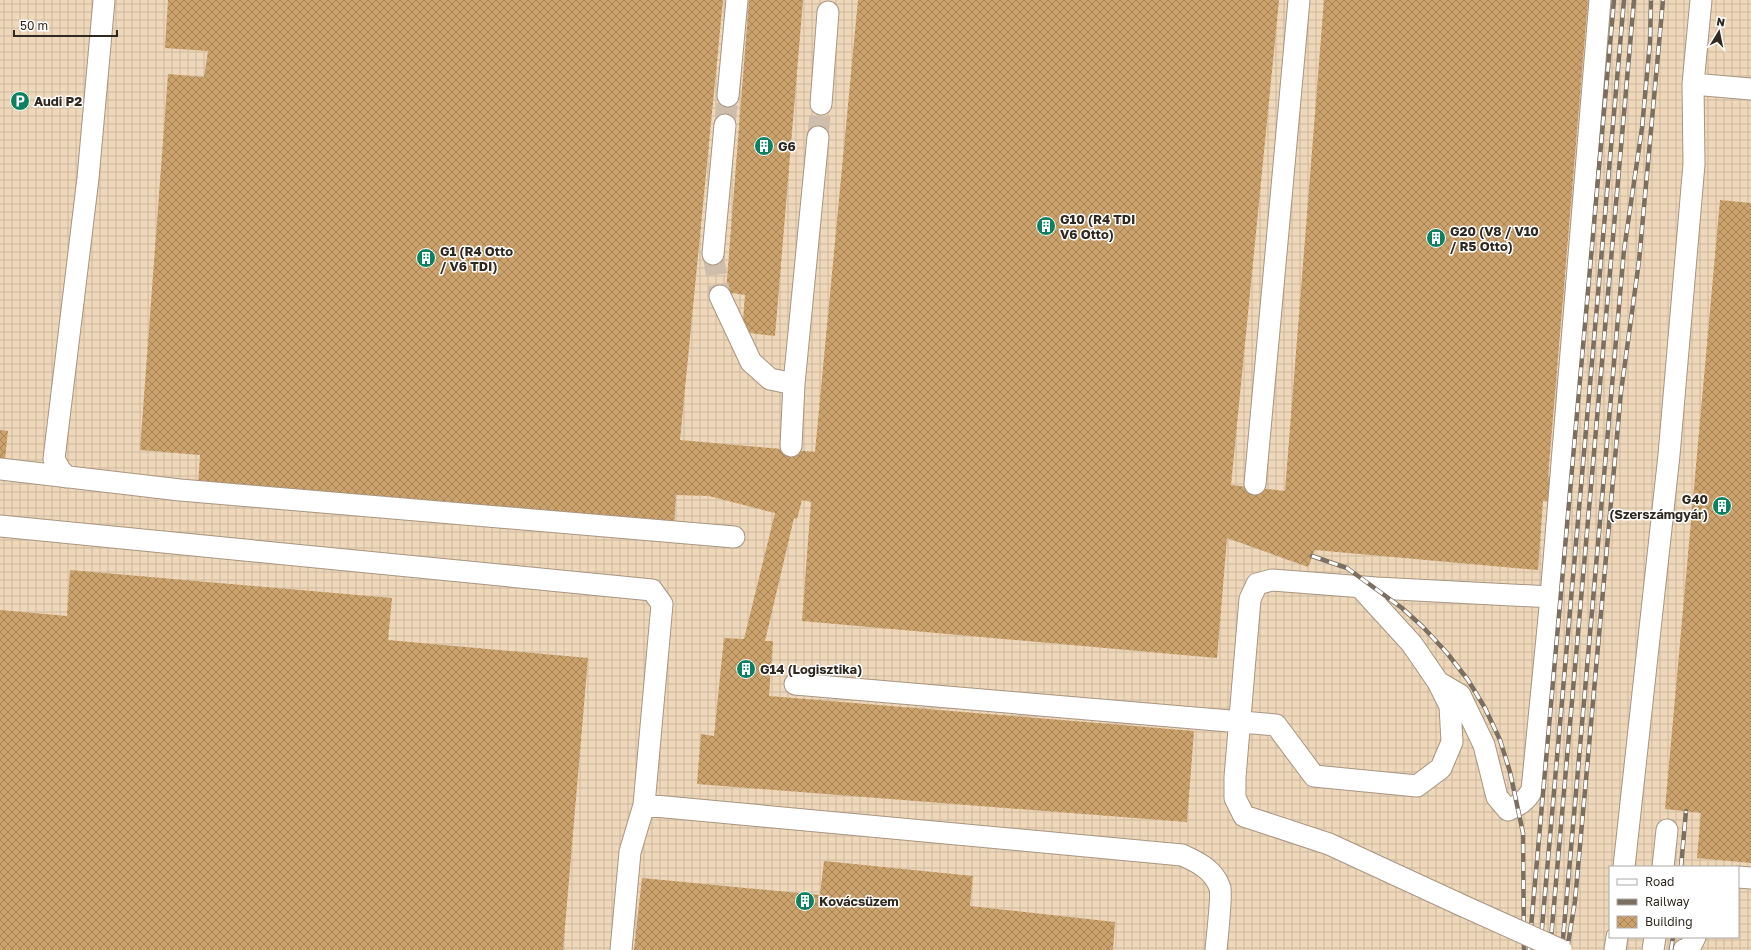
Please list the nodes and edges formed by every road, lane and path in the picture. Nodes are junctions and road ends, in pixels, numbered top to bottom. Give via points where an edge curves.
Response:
1 (104, 0) edge
2 (737, 0) edge
3 (1299, 0) edge
4 (1600, 0) edge
5 (1701, 0) edge
6 (828, 12) dead end
7 (1693, 84) junction
8 (1751, 89) edge
9 (728, 96) tunnel mouth
10 (821, 104) tunnel mouth
11 (725, 125) tunnel mouth
12 (818, 137) tunnel mouth
13 (713, 254) tunnel mouth
14 (720, 296) tunnel mouth
15 (794, 384) junction
16 (791, 446) dead end
17 (0, 469) edge
18 (67, 477) junction
19 (1255, 484) dead end
20 (0, 526) edge
21 (734, 537) dead end
22 (1360, 587) junction
23 (1551, 597) junction
24 (1438, 682) junction
25 (795, 684) dead end
26 (1239, 721) junction
27 (644, 805) junction
28 (1667, 830) dead end
29 (1624, 866) edge
30 (1663, 866) edge
31 (1739, 877) edge
32 (1751, 878) edge
33 (1617, 938) edge
34 (1655, 938) edge
35 (1694, 938) edge
36 (621, 950) edge
37 (1216, 950) edge
38 (1561, 950) edge
39 (1615, 950) edge
40 (1653, 950) edge
41 (1684, 950) edge

1 - 18 lane via 88,178 54,459
2 - 9 lane
3 - 19 lane
4 - 23 lane
5 - 7 lane
6 - 10 lane
7 - 8 lane
7 - 29 lane via 1694,164 1670,440
11 - 13 lane
12 - 15 lane
14 - 15 lane via 751,362 770,378
15 - 16 lane
17 - 18 lane
18 - 21 lane via 180,490
20 - 27 lane via 652,590 662,604
22 - 23 lane
22 - 24 lane via 1412,644
22 - 26 lane via 1272,580 1257,584 1250,599
23 - 24 lane via 1532,790 1518,806 1508,810 1497,797 1484,745 1460,695
24 - 26 lane via 1450,706 1452,742 1441,768 1417,786 1314,776 1276,726
25 - 26 lane
26 - 38 lane, bridge via 1235,798 1244,816 1329,844
27 - 36 lane via 630,852
27 - 37 lane via 1182,854 1200,862 1221,889
28 - 30 lane
31 - 32 lane
33 - 39 lane
34 - 40 lane
35 - 41 lane via 1690,947

